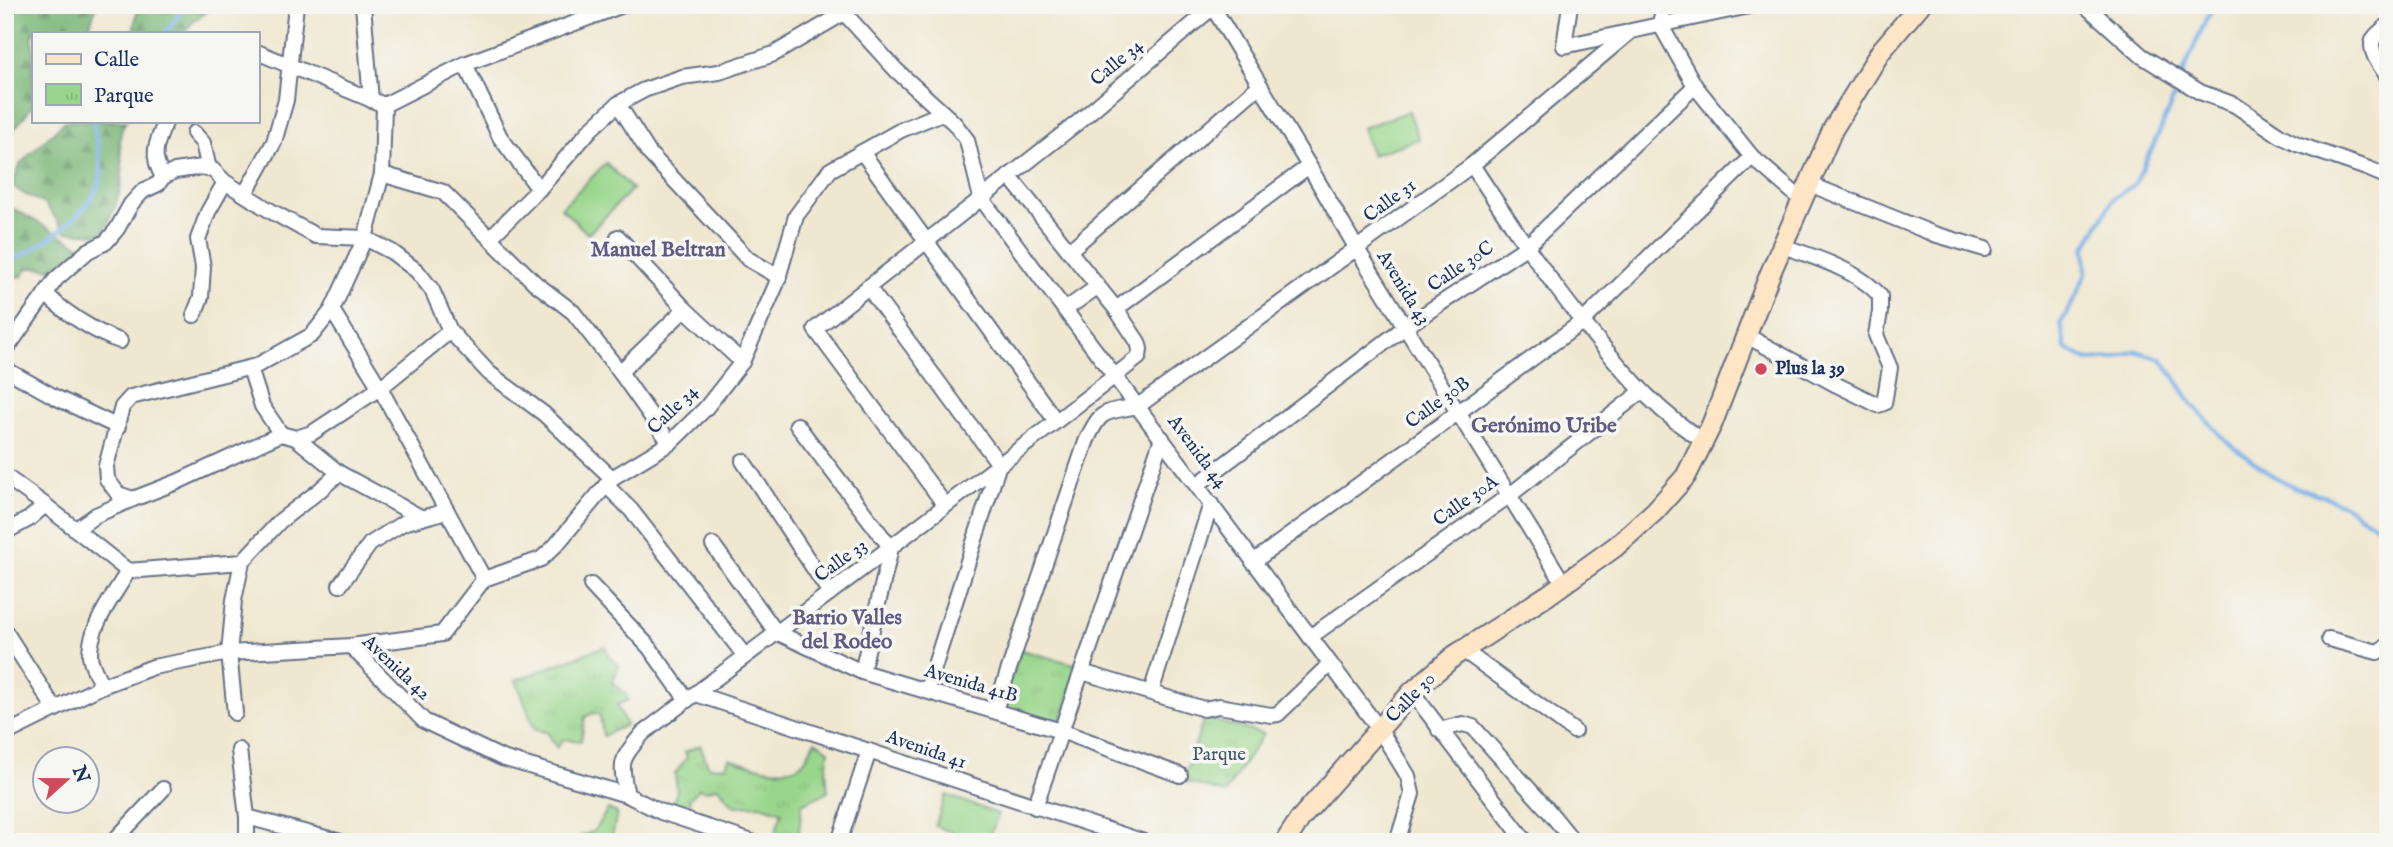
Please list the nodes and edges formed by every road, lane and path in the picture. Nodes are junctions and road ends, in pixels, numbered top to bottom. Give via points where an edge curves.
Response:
1 (296, 5) edge
2 (363, 5) edge
3 (623, 5) edge
4 (1570, 5) edge
5 (1664, 5) edge
6 (1754, 5) edge
7 (1920, 5) edge
8 (2085, 5) edge
9 (840, 9) edge
10 (1214, 9) joint
11 (1660, 24) junction
12 (2385, 27) dead end
13 (1631, 32) junction
14 (259, 53) edge
15 (465, 64) junction
16 (291, 66) junction
17 (2388, 78) edge
18 (1260, 85) junction
19 (1695, 86) junction
20 (377, 102) junction
21 (618, 104) junction
22 (942, 113) junction
23 (166, 122) edge
24 (194, 133) dead end
25 (862, 152) junction
26 (1752, 157) junction
27 (1472, 165) junction
28 (1309, 166) junction
29 (209, 169) junction
30 (382, 174) junction
31 (1009, 176) junction
32 (163, 177) junction
33 (2388, 177) edge
34 (225, 182) junction
35 (539, 188) junction
36 (1806, 192) junction
37 (245, 194) junction
38 (981, 198) junction
39 (618, 237) dead end
40 (365, 238) junction
41 (490, 238) junction
42 (926, 242) junction
43 (1782, 246) junction
44 (1526, 247) junction
45 (1357, 249) junction
46 (1985, 249) dead end
47 (1069, 251) junction
48 (779, 277) junction
49 (868, 287) junction
50 (1097, 287) junction
51 (46, 293) junction
52 (685, 309) junction
53 (1066, 309) junction
54 (332, 310) junction
55 (1116, 310) junction
56 (194, 315) dead end
57 (1583, 322) junction
58 (1405, 327) junction
59 (450, 331) junction
60 (1747, 336) junction
61 (120, 341) dead end
62 (5, 351) edge
63 (742, 362) junction
64 (250, 368) junction
65 (5, 369) edge
66 (620, 372) junction
67 (1115, 376) junction
68 (380, 388) junction
69 (1641, 392) junction
70 (1138, 406) junction
71 (1458, 413) junction
72 (1056, 421) junction
73 (797, 425) dead end
74 (118, 427) junction
75 (281, 434) junction
76 (296, 438) junction
77 (1162, 438) junction
78 (1704, 442) junction
79 (670, 443) junction
80 (743, 461) dead end
81 (999, 464) junction
82 (339, 473) junction
83 (5, 476) edge
84 (609, 482) junction
85 (1197, 485) junction
86 (1510, 495) junction
87 (133, 499) junction
88 (1211, 504) junction
89 (45, 505) junction
90 (945, 505) junction
91 (447, 511) junction
92 (422, 518) junction
93 (76, 529) junction
94 (5, 532) edge
95 (713, 545) dead end
96 (891, 548) junction
97 (242, 562) junction
98 (1253, 562) junction
99 (128, 571) junction
100 (484, 579) junction
101 (1564, 584) junction
102 (340, 585) dead end
103 (591, 585) dead end
104 (830, 593) junction
105 (5, 631) edge
106 (776, 632) junction
107 (1310, 637) junction
108 (2329, 639) dead end
109 (351, 646) junction
110 (2388, 646) edge
111 (1463, 650) junction
112 (229, 653) junction
113 (745, 656) junction
114 (1330, 664) junction
115 (862, 672) junction
116 (1082, 672) junction
117 (103, 687) junction
118 (927, 690) junction
119 (1151, 692) junction
120 (1412, 692) junction
121 (692, 697) junction
122 (55, 709) junction
123 (995, 710) junction
124 (235, 713) dead end
125 (1380, 730) junction
126 (1439, 730) junction
127 (1061, 731) junction
128 (1574, 731) dead end
129 (5, 734) edge
130 (239, 750) dead end
131 (869, 751) junction
132 (1180, 775) dead end
133 (163, 789) dead end
134 (627, 794) junction
135 (1035, 807) junction
136 (247, 817) junction
137 (113, 842) edge
138 (247, 842) edge
139 (341, 842) edge
140 (752, 842) edge
141 (839, 842) edge
142 (1144, 842) edge
143 (1285, 842) edge
144 (1397, 842) edge
145 (1526, 842) edge
146 (1574, 842) edge

1 - 16 street
2 - 20 street
3 - 15 street
4 - 13 street via 1564,46
5 - 11 street
6 - 11 street, Calle 31
7 - 36 main road, Calle 30 via 1881,51 1833,129
8 - 33 street via 2142,56 2200,92 2235,105 2297,144
9 - 21 street via 774,54 719,72 682,77
9 - 22 street
10 - 18 street, Avenida 43
10 - 31 street, Calle 34
11 - 13 street, Calle 31
11 - 19 street
12 - 17 street via 2372,43
13 - 27 street, Calle 31
14 - 16 street
15 - 20 street
15 - 35 street via 500,137
16 - 20 street
16 - 37 street via 274,142
18 - 28 street, Avenida 43
18 - 47 street
19 - 26 street
19 - 44 street, Calle 30C
20 - 30 street
21 - 35 street
21 - 48 street via 649,153 748,259
22 - 25 street, Calle 34
22 - 38 street via 967,140
23 - 32 street via 154,163
24 - 29 street via 203,142
25 - 42 street
25 - 48 street, Calle 34 via 830,170 796,216
26 - 36 street
26 - 57 street, Calle 30B
27 - 44 street
27 - 45 street, Calle 31
28 - 45 street, Avenida 43
28 - 55 street
29 - 32 street via 175,171
29 - 34 street
30 - 40 street
30 - 41 street via 443,192
31 - 38 street, Calle 34
31 - 47 street
32 - 51 street via 131,204 106,242 68,266
34 - 37 street
34 - 56 street via 198,239 203,267 201,297
35 - 41 street
36 - 43 main road, Calle 30
36 - 46 street
37 - 40 street via 316,236
38 - 42 street, Calle 34
38 - 53 street, Avenida 44
39 - 52 street
40 - 54 street
40 - 59 street via 417,271 432,290
41 - 66 street via 535,283 573,312
42 - 49 street, Calle 34
42 - 72 street
43 - 60 main road, Calle 30
43 - 60 street via 1867,283 1880,296 1876,335 1890,368 1884,403 1878,405 1838,386
44 - 57 street
44 - 58 street, Calle 30C
45 - 58 street, Avenida 43
45 - 70 street, Calle 31
47 - 50 street
48 - 63 street, Calle 34
49 - 81 street
49 - 90 street, Calle 34 via 815,328
50 - 53 street
50 - 55 street
51 - 61 street via 72,316
51 - 62 street
52 - 63 street
52 - 66 street
53 - 67 street, Avenida 44
54 - 64 street via 312,335
54 - 68 street
55 - 67 street, Calle 33 via 1140,349 1139,357
57 - 69 street
57 - 71 street, Calle 30B
58 - 71 street, Avenida 43
58 - 85 street, Calle 30C
59 - 68 street
59 - 84 street via 489,373 544,414
60 - 78 main road, Calle 30
63 - 79 street, Calle 34 via 705,409
64 - 74 street via 131,397 122,407
64 - 75 street via 262,406
65 - 74 street
66 - 79 street
67 - 70 street, Avenida 44
67 - 72 street, Calle 33
68 - 76 street via 312,433
68 - 91 street
69 - 78 street
69 - 86 street, Calle 30A
70 - 77 street, Avenida 44
70 - 123 street via 1096,419
71 - 86 street, Avenida 43
71 - 98 street, Calle 30B
72 - 81 street, Calle 33
73 - 96 street
74 - 87 street via 106,466 107,479 118,494
75 - 76 street
75 - 87 street
76 - 82 street
77 - 85 street, Avenida 44
77 - 116 street
78 - 101 main road, Calle 30 via 1686,476 1655,511
79 - 84 street, Calle 34
80 - 104 street
81 - 90 street, Calle 33
81 - 118 street
82 - 92 street
82 - 97 street via 280,521
83 - 89 street
84 - 100 street, Calle 34 via 541,559
84 - 113 street
85 - 88 street, Avenida 44
86 - 101 street, Avenida 43
86 - 107 street, Calle 30A
87 - 93 street via 96,514
88 - 98 street, Avenida 44
88 - 119 street
89 - 93 street
89 - 94 street
90 - 96 street, Calle 33
91 - 92 street
91 - 100 street
92 - 102 street via 403,523 370,544
93 - 99 street
95 - 106 street, Avenida 41B
96 - 104 street, Calle 33
96 - 115 street
97 - 99 street
97 - 112 street
98 - 107 street, Avenida 44
99 - 117 street via 97,625 91,647 90,659
100 - 109 street via 442,634
101 - 111 main road, Calle 30
103 - 121 street
104 - 106 street, Calle 33
105 - 122 street
106 - 113 street, Calle 33
106 - 115 street, Avenida 41B
107 - 114 street, Avenida 44
108 - 110 street via 2377,652
109 - 112 street, Avenida 42
109 - 134 street, Avenida 42 via 424,721 502,758
111 - 120 main road, Calle 30
111 - 128 street
112 - 117 street, Avenida 42 via 153,667
112 - 124 street
113 - 121 street, Calle 33
114 - 119 street via 1285,709 1271,716 1219,706 1204,709
114 - 125 street, Avenida 44
115 - 118 street, Avenida 41B
116 - 119 street
116 - 127 street
117 - 122 street, Avenida 42
118 - 123 street, Avenida 41B
120 - 125 main road, Calle 30
120 - 126 street
121 - 131 street, Avenida 41
121 - 134 street, Calle 33 via 643,733 626,753 622,771
122 - 129 street, Avenida 42
123 - 127 street, Avenida 41B
125 - 143 main road, Calle 30
125 - 144 street, Avenida 44 via 1408,776 1412,794
126 - 145 street
126 - 146 street via 1463,724 1473,727
127 - 132 street, Avenida 41B
127 - 135 street
130 - 136 street
131 - 135 street, Avenida 41
131 - 141 street
133 - 137 street
134 - 140 street, Avenida 42 via 661,812
135 - 142 street, Avenida 41
136 - 138 street
136 - 139 street

